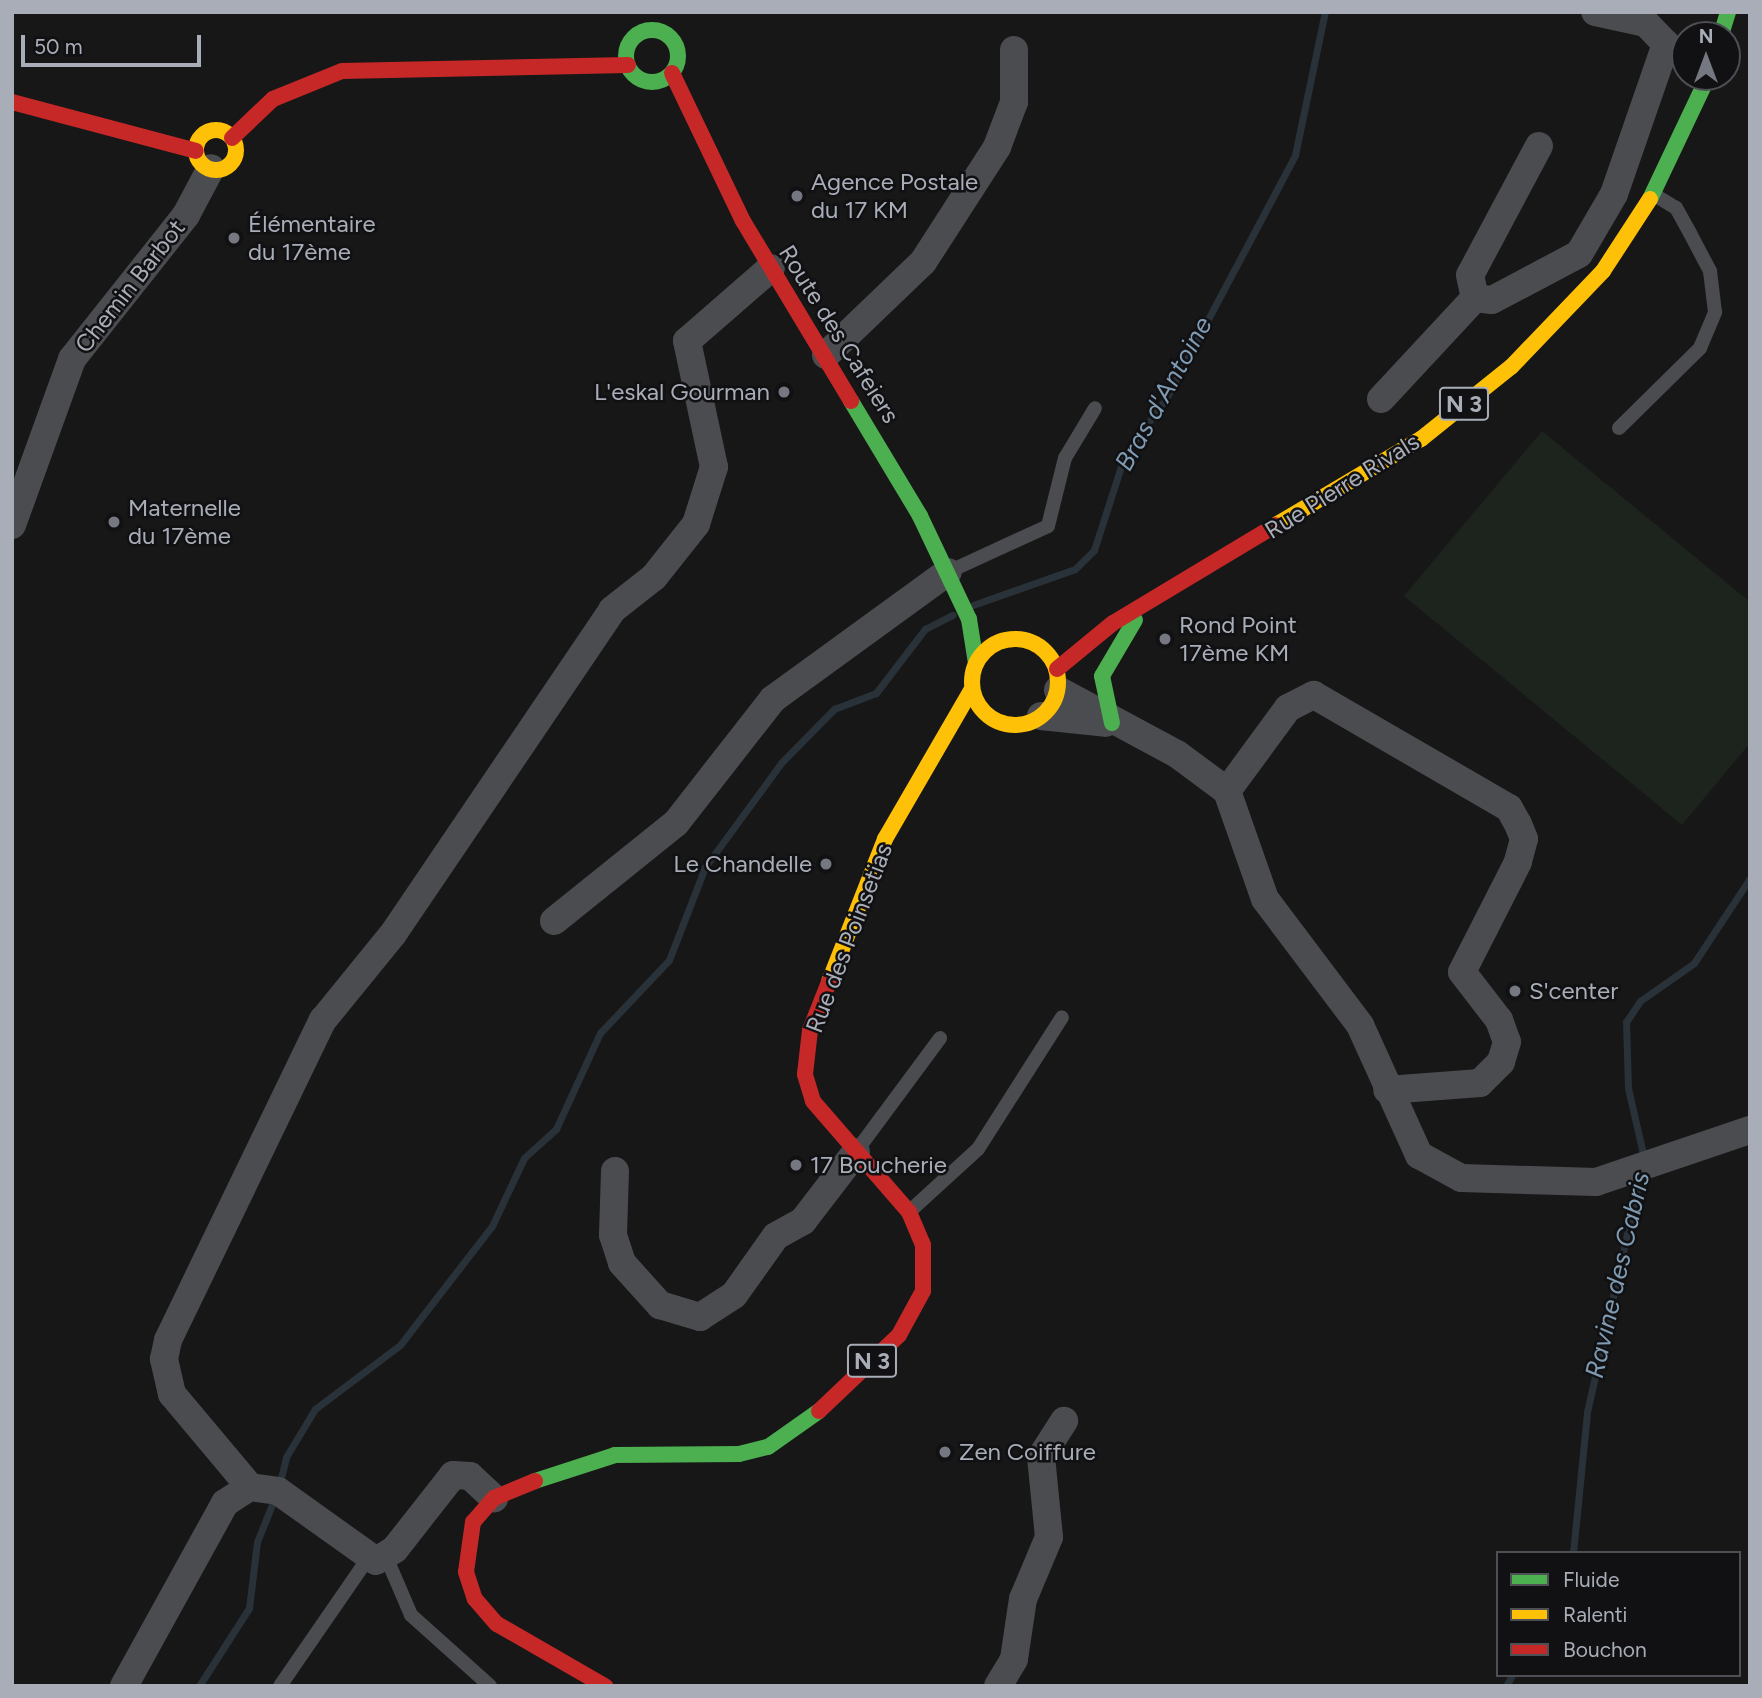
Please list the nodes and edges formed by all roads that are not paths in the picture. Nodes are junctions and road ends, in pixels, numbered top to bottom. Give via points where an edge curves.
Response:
1 (648, 12) edge
2 (1595, 12) edge
3 (648, 31) junction
4 (1014, 50) dead end
5 (628, 65) junction
6 (672, 73) junction
7 (1701, 91) edge
8 (12, 102) edge
9 (232, 138) junction
10 (1539, 146) dead end
11 (203, 160) junction
12 (1653, 194) junction
13 (1579, 254) junction
14 (771, 268) junction
15 (1603, 271) junction
16 (1475, 298) junction
17 (826, 355) junction
18 (1381, 399) dead end
19 (1095, 408) dead end
20 (1619, 428) dead end
21 (12, 525) edge
22 (952, 580) junction
23 (1149, 601) junction
24 (969, 619) junction
25 (1112, 623) junction
26 (995, 643) junction
27 (1039, 645) junction
28 (976, 663) junction
29 (1057, 680) junction
30 (972, 689) junction
31 (1041, 716) junction
32 (995, 720) junction
33 (1112, 723) junction
34 (927, 757) junction
35 (1227, 791) junction
36 (554, 920) dead end
37 (1062, 1017) dead end
38 (940, 1038) dead end
39 (1387, 1090) junction
40 (1750, 1130) edge
41 (856, 1153) junction
42 (615, 1171) dead end
43 (909, 1212) junction
44 (1064, 1421) dead end
45 (250, 1487) junction
46 (494, 1498) junction
47 (377, 1559) junction
48 (124, 1686) edge
49 (280, 1686) edge
50 (490, 1686) edge
51 (605, 1686) edge
52 (998, 1686) edge

1 - 3 main road
2 - 13 street via 1646,23 1666,44 1614,194
3 - 5 main road via 629,44
3 - 6 main road via 666,34 677,48
4 - 17 street via 1014,102 997,147 923,262
5 - 6 main road via 648,82
5 - 9 main road via 342,71 305,80 273,99
6 - 14 main road, Route des Cafeiers
7 - 12 main road, Rue Pierre Rivals / N 3
8 - 11 main road
9 - 11 main road via 231,162
9 - 11 main road via 209,131
10 - 16 street via 1470,275
11 - 21 street, Chemin Barbot via 186,215 72,359
12 - 15 main road, Rue Pierre Rivals / N 3
12 - 20 lane via 1676,208 1710,271 1715,312 1700,348
13 - 15 street
13 - 16 street via 1492,300
14 - 17 main road, Route des Cafeiers
14 - 45 street via 687,341 714,467 696,524 654,577 612,610 393,934 323,1020 168,1340 164,1359 173,1394
15 - 23 main road, Rue Pierre Rivals / N 3 via 1528,351 1420,439
16 - 18 street
17 - 22 main road, Route des Cafeiers via 891,459
19 - 22 lane via 1065,458 1048,526
22 - 24 main road, Route des Cafeiers
22 - 36 street via 773,699 676,823
23 - 25 main road, Rue Pierre Rivals / N 3
23 - 33 main road, N 3 via 1108,657 1102,676
24 - 26 main road, Route des Cafeiers
24 - 28 main road, Route des Cafeiers
25 - 27 main road, Rue Pierre Rivals / N 3
25 - 29 main road, Rue Pierre Rivals / N 3
26 - 27 main road, N 3
26 - 28 main road
27 - 29 main road
28 - 30 main road, N 3
29 - 31 main road, N 3
29 - 33 street
30 - 32 main road
30 - 34 main road, Rue des Poinsetias / N 3
31 - 32 main road, N 3 via 1019,725
31 - 33 street
32 - 34 main road, Rue des Poinsetias / N 3 via 963,732
33 - 35 street via 1177,754
34 - 41 main road, Rue des Poinsetias / N 3 via 885,839 810,1030 805,1074 813,1101
35 - 39 street via 1265,899 1360,1025
35 - 39 street via 1288,708 1314,695 1508,808 1518,824 1524,839 1518,862 1462,972 1499,1020 1507,1042 1501,1062 1480,1083
37 - 43 lane via 978,1149
38 - 41 lane
39 - 40 street via 1419,1155 1461,1178 1596,1182
41 - 42 street via 803,1221 776,1236 734,1295 700,1317 660,1305 622,1264 613,1235
41 - 43 main road, Rue des Poinsetias / N 3
43 - 46 main road, Rue des Poinsetias / N 3 via 923,1245 923,1291 899,1335 799,1430 739,1454 615,1455
44 - 52 street via 1041,1457 1051,1528 1023,1599 1014,1659
45 - 47 street via 278,1491
45 - 48 street via 225,1503
46 - 47 street via 470,1476 453,1475
46 - 51 main road via 473,1522 466,1546 475,1599 497,1624
47 - 49 lane
47 - 50 lane via 411,1615

